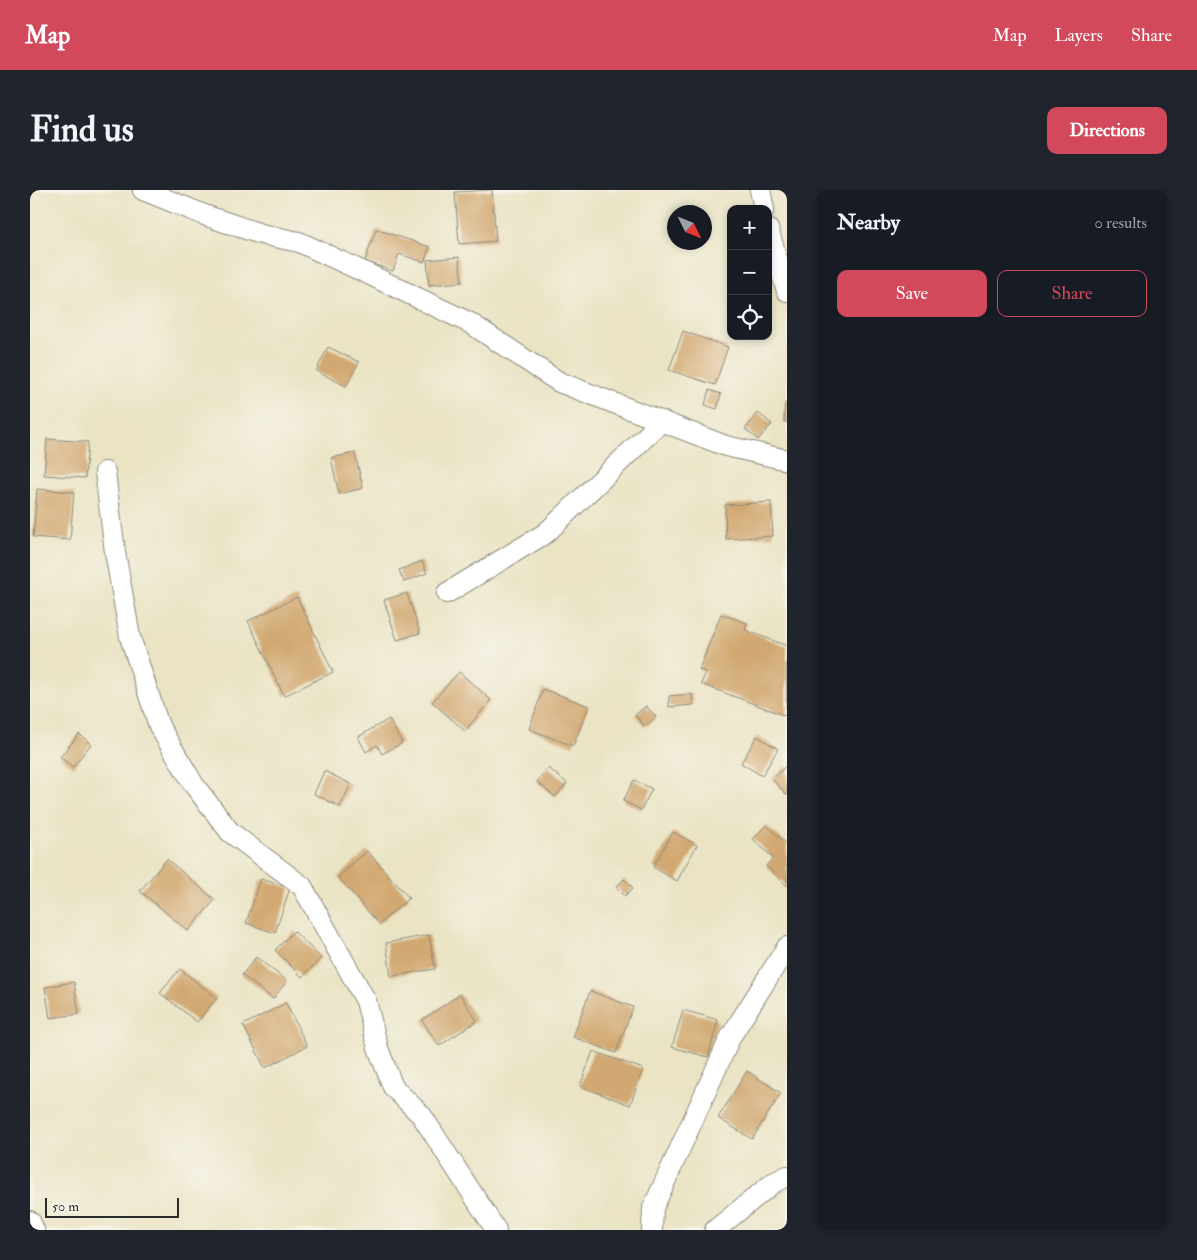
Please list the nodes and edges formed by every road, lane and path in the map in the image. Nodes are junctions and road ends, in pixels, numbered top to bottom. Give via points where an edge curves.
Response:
1 (143, 190) edge
2 (760, 190) edge
3 (763, 205) edge
4 (772, 242) edge
5 (787, 291) edge
6 (662, 421) junction
7 (787, 460) edge
8 (105, 472) dead end
9 (447, 593) dead end
10 (787, 947) edge
11 (787, 1176) edge
12 (30, 1221) edge
13 (34, 1230) edge
14 (496, 1230) edge
15 (652, 1230) edge
16 (715, 1230) edge

1 - 6 street via 207,216 299,242 470,323 559,382
2 - 3 street
4 - 5 street
6 - 7 street via 726,446
6 - 9 street via 546,534
8 - 14 street via 130,637 159,726 194,785 230,832 302,886 366,1001 378,1048 393,1087 422,1116
10 - 15 street via 731,1036 653,1208
11 - 16 street via 773,1183
12 - 13 street

